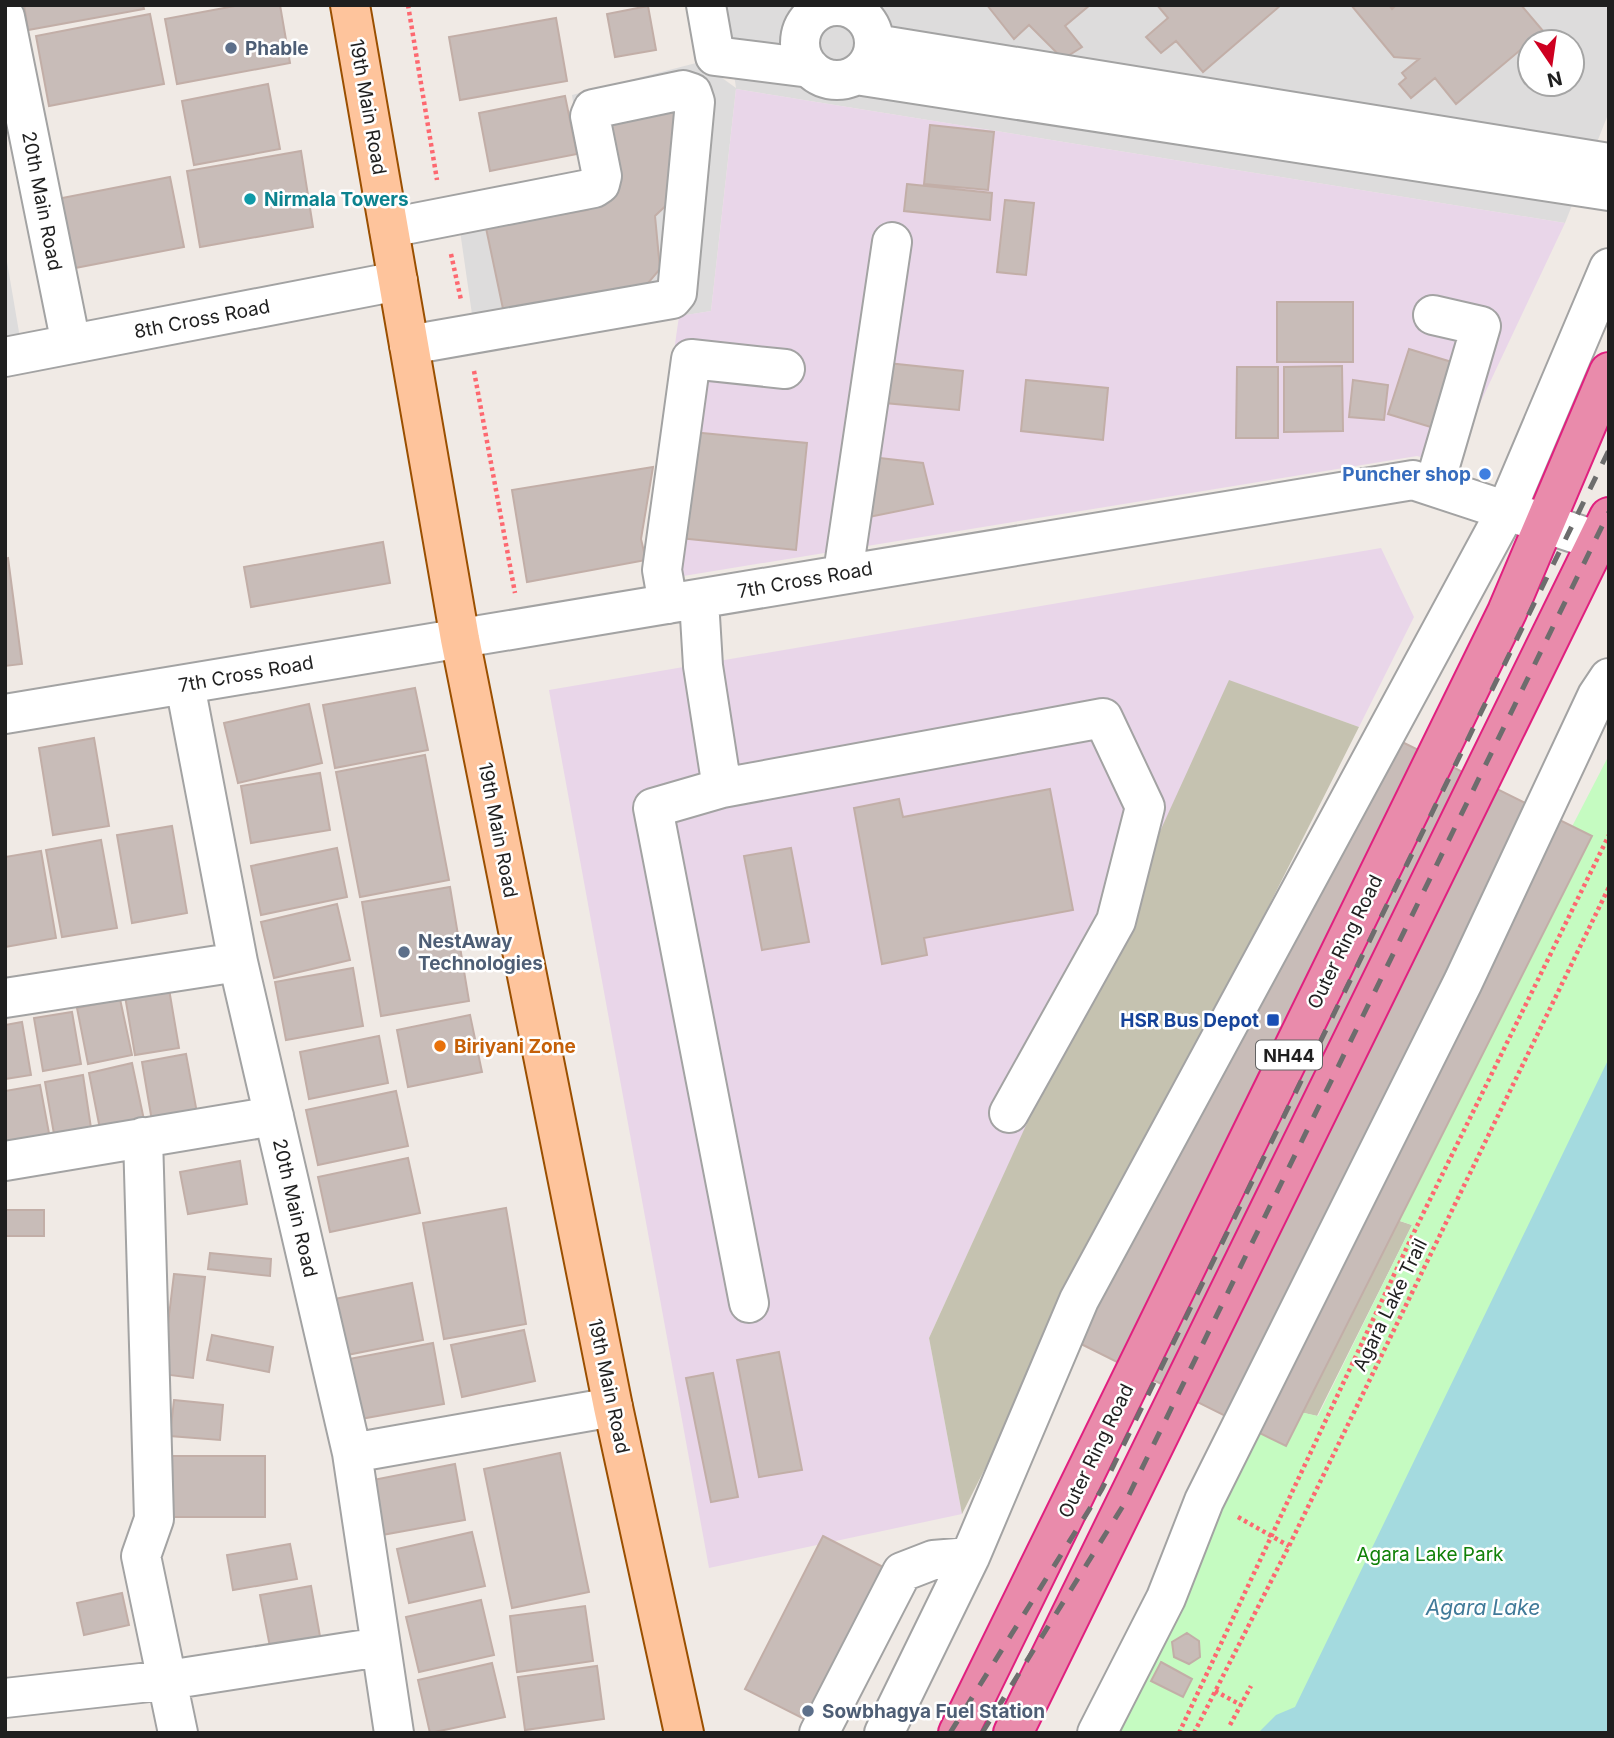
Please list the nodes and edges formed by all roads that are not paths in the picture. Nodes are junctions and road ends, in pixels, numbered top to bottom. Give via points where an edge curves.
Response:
1 (350, 5) edge
2 (706, 5) edge
3 (824, 7) edge
4 (5, 17) edge
5 (865, 60) junction
6 (810, 68) junction
7 (11, 80) edge
8 (1609, 163) edge
9 (1609, 191) edge
10 (389, 228) junction
11 (892, 242) dead end
12 (1609, 268) edge
13 (398, 281) junction
14 (1433, 314) dead end
15 (71, 344) junction
16 (409, 345) junction
17 (5, 357) edge
18 (786, 369) dead end
19 (1609, 372) edge
20 (1434, 486) junction
21 (1506, 511) junction
22 (1546, 521) junction
23 (1604, 529) edge
24 (843, 573) junction
25 (684, 602) junction
26 (460, 639) junction
27 (1609, 678) edge
28 (185, 685) junction
29 (5, 714) edge
30 (722, 788) junction
31 (238, 962) junction
32 (5, 998) edge
33 (1009, 1113) dead end
34 (274, 1116) junction
35 (143, 1138) junction
36 (5, 1161) edge
37 (749, 1303) dead end
38 (613, 1407) junction
39 (352, 1453) junction
40 (970, 1556) junction
41 (380, 1647) junction
42 (167, 1680) junction
43 (5, 1699) edge
44 (178, 1733) edge
45 (394, 1733) edge
46 (684, 1733) edge
47 (819, 1733) edge
48 (884, 1733) edge
49 (958, 1733) edge
50 (1013, 1733) edge
51 (1097, 1733) edge

1 - 10 main road, 19th Main Road
2 - 6 street via 715,56
3 - 5 street via 848,7 859,13 873,32
3 - 6 street via 801,35 800,47
4 - 7 street, 20th Main Road
5 - 6 street via 844,80 832,80
5 - 8 street
5 - 9 street
7 - 15 street, 20th Main Road
10 - 13 main road, 19th Main Road
10 - 16 street via 593,188 602,176 590,116 593,109 683,90 692,93 695,102 679,279 672,299
11 - 24 street
12 - 21 street
13 - 15 street, 8th Cross Road
13 - 16 main road, 19th Main Road
14 - 20 street via 1482,326
15 - 17 street, 8th Cross Road
16 - 26 main road, 19th Main Road
18 - 25 street via 691,359 662,570
19 - 22 highway, Outer Ring Road / NH44
20 - 21 street, 7th Cross Road
20 - 24 street, 7th Cross Road via 1413,480
21 - 22 street, 7th Cross Road
21 - 40 street via 1080,1300
22 - 23 street, 7th Cross Road
22 - 49 highway, Outer Ring Road / NH44 via 1507,612
23 - 50 highway, NH44
24 - 25 street, 7th Cross Road
25 - 26 street, 7th Cross Road
25 - 30 street via 703,666
26 - 28 street, 7th Cross Road
26 - 38 main road, 19th Main Road
27 - 51 street via 1204,1501 1166,1598
28 - 29 street, 7th Cross Road
28 - 31 street, 20th Main Road
30 - 33 street via 1102,718 1145,807 1116,921
30 - 37 street via 653,808
31 - 32 street
31 - 34 street, 20th Main Road
34 - 35 street
34 - 39 street, 20th Main Road
35 - 36 street
35 - 42 street via 155,1519 141,1556
38 - 39 street
38 - 46 main road, 19th Main Road
39 - 41 street, 20th Main Road
40 - 47 street via 933,1560 902,1572
40 - 48 street
41 - 42 street
41 - 45 street, 20th Main Road
42 - 43 street
42 - 44 street

